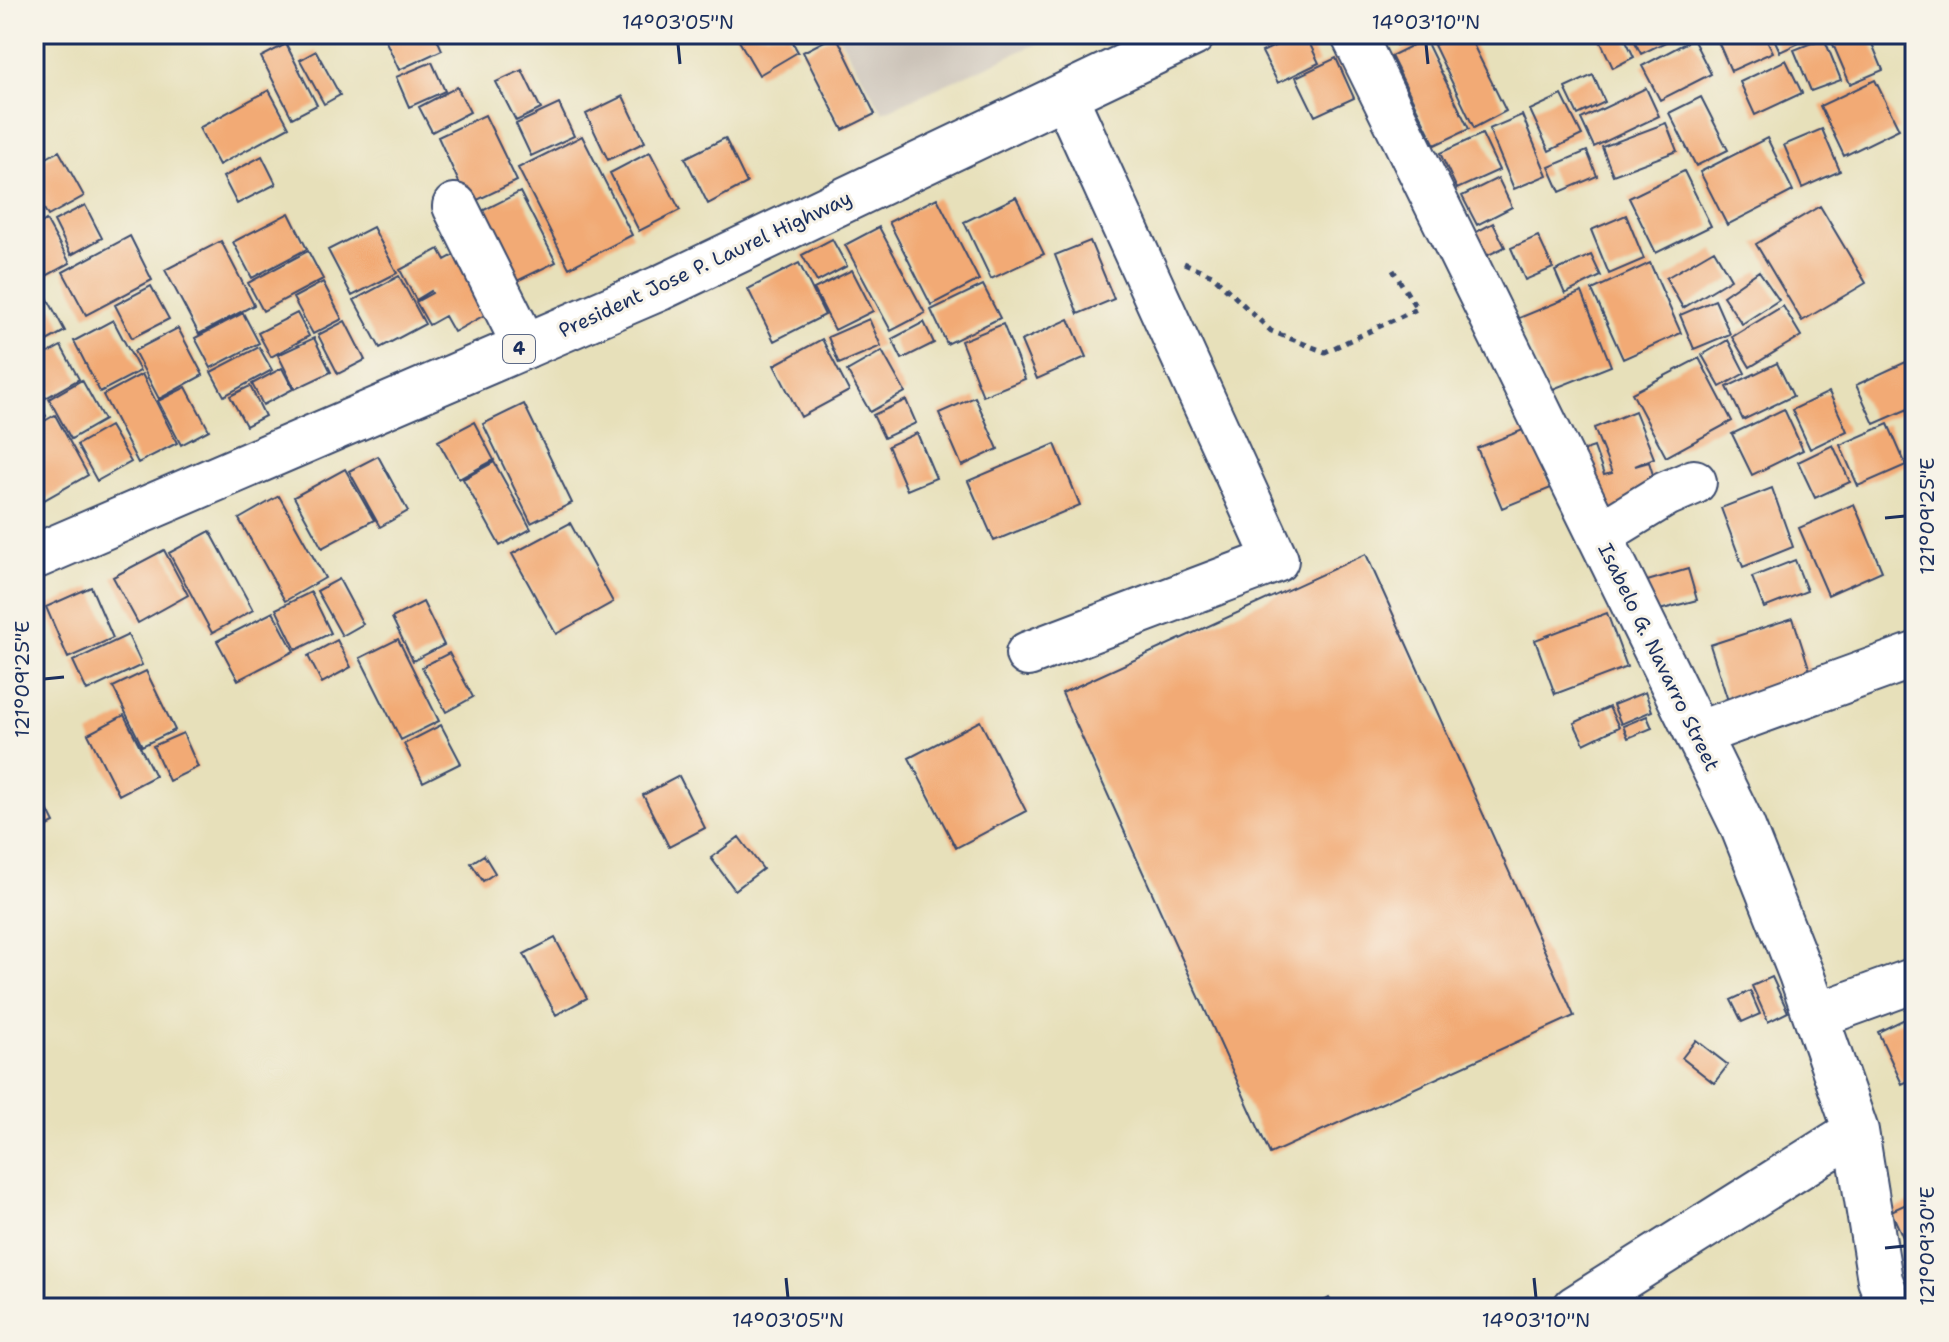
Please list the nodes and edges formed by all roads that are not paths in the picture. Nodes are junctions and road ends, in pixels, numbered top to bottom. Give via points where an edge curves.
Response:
1 (1193, 34) edge
2 (1353, 34) edge
3 (1065, 96) junction
4 (455, 206) dead end
5 (525, 346) junction
6 (1694, 482) dead end
7 (1599, 535) junction
8 (34, 557) edge
9 (1028, 654) dead end
10 (1915, 655) edge
11 (1697, 734) junction
12 (1915, 980) edge
13 (1816, 1016) junction
14 (1856, 1131) junction
15 (1575, 1308) edge
16 (1891, 1308) edge

1 - 3 main road, President Jose P. Laurel Highway / 4
2 - 7 main road, Isabelo G. Navarro Street
3 - 5 main road, President Jose P. Laurel Highway / 4 via 660,288
3 - 9 main road via 1276,560
4 - 5 main road
5 - 8 main road, President Jose P. Laurel Highway / 4
6 - 7 main road
7 - 11 main road, Isabelo G. Navarro Street
10 - 11 main road
11 - 13 main road, Isabelo G. Navarro Street via 1742,825
12 - 13 main road
13 - 14 main road, Isabelo G. Navarro Street
14 - 15 main road
14 - 16 main road, Isabelo G. Navarro Street via 1880,1280

